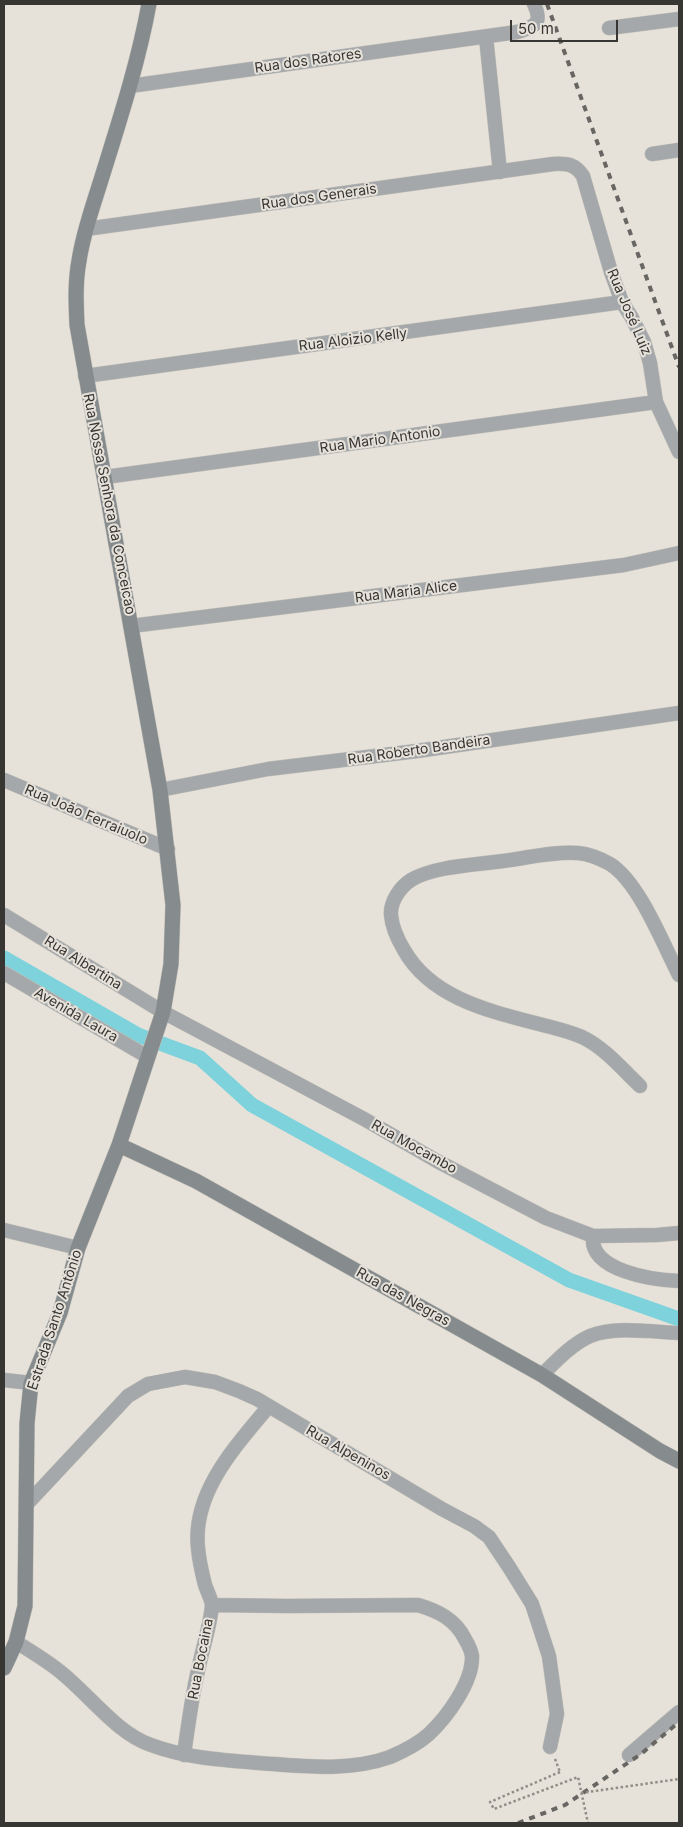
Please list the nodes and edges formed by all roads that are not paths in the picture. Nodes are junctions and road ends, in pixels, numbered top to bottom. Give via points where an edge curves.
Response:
1 (149, 4) edge
2 (534, 4) edge
3 (679, 19) edge
4 (610, 28) dead end
5 (486, 37) junction
6 (130, 86) junction
7 (679, 150) edge
8 (652, 154) dead end
9 (553, 164) joint
10 (500, 172) junction
11 (86, 229) junction
12 (622, 302) junction
13 (84, 376) junction
14 (656, 402) junction
15 (679, 452) edge
16 (104, 476) junction
17 (679, 553) edge
18 (131, 626) junction
19 (679, 713) edge
20 (4, 780) edge
21 (160, 790) junction
22 (168, 849) junction
23 (4, 915) edge
24 (4, 973) edge
25 (679, 975) edge
26 (161, 1017) junction
27 (150, 1051) junction
28 (640, 1086) dead end
29 (119, 1145) junction
30 (4, 1230) edge
31 (679, 1233) edge
32 (592, 1236) junction
33 (78, 1248) junction
34 (679, 1281) edge
35 (679, 1333) edge
36 (542, 1375) junction
37 (4, 1380) edge
38 (31, 1383) junction
39 (269, 1406) junction
40 (679, 1461) edge
41 (27, 1504) junction
42 (212, 1605) junction
43 (16, 1642) junction
44 (4, 1668) edge
45 (679, 1712) edge
46 (550, 1747) dead end
47 (629, 1755) dead end
48 (184, 1756) junction

1 - 6 main road, Rua Nossa Senhora da Conceicao
2 - 5 street, Rua dos Ratores via 538,18 532,27
3 - 4 street
5 - 6 street, Rua dos Ratores
5 - 10 street
6 - 11 main road, Rua Nossa Senhora da Conceicao
7 - 8 street
9 - 10 street, Rua dos Generais
9 - 12 street, Rua José Luiz via 569,164 583,176
10 - 11 street, Rua dos Generais
11 - 13 main road, Rua Nossa Senhora da Conceicao via 76,289
12 - 13 street, Rua Aloizio Kelly
12 - 14 street, Rua José Luiz via 644,342
13 - 16 main road, Rua Nossa Senhora da Conceicao
14 - 15 street, Rua José Luiz
14 - 16 street, Rua Mario Antonio
16 - 18 main road, Rua Nossa Senhora da Conceicao
17 - 18 street, Rua Maria Alice via 624,565
18 - 21 main road, Rua Nossa Senhora da Conceicao
19 - 21 street, Rua Roberto Bandeira via 268,769
20 - 22 street, Rua João Ferraiuolo
21 - 22 main road, Rua Nossa Senhora da Conceicao
22 - 26 main road, Rua Nossa Senhora da Conceicao via 173,904 171,964
23 - 26 street, Rua Albertina
24 - 27 street, Avenida Laura
25 - 28 street via 642,901 624,876 604,861 579,853 468,864 429,874 402,887 392,904 391,915 400,943 412,964 437,987 485,1009 583,1037 607,1054
26 - 27 main road, Estrada Santo Antônio
26 - 32 street, Rua Mocambo via 364,1119 445,1166 546,1218
27 - 29 main road, Estrada Santo Antônio
29 - 33 main road, Estrada Santo Antônio
29 - 36 main road, Rua das Negras via 205,1186
30 - 33 street
31 - 32 street, Rua Mocambo
32 - 34 street via 592,1244 599,1257 620,1269 659,1280
33 - 38 main road, Estrada Santo Antônio via 60,1313
35 - 36 street via 604,1332 592,1335
36 - 40 main road, Rua das Negras
37 - 38 street
38 - 41 main road, Estrada Santo Antônio via 27,1423
39 - 41 street, Rua Alpeninos via 239,1391 203,1380 185,1378 148,1384 128,1396
39 - 42 street, Rua Bocaina via 228,1458 204,1499 197,1534 198,1548
39 - 46 street, Rua Alpeninos via 489,1537 532,1604 549,1656 557,1714
41 - 43 main road, Estrada Santo Antônio via 25,1606
42 - 48 street, Rua Bocaina
42 - 48 street via 418,1605 449,1618 460,1629 472,1656 470,1670 457,1700 430,1733 388,1757 360,1764 305,1766
43 - 44 main road, Estrada Santo Antônio
43 - 48 street via 63,1674 113,1720 148,1745
45 - 47 street

